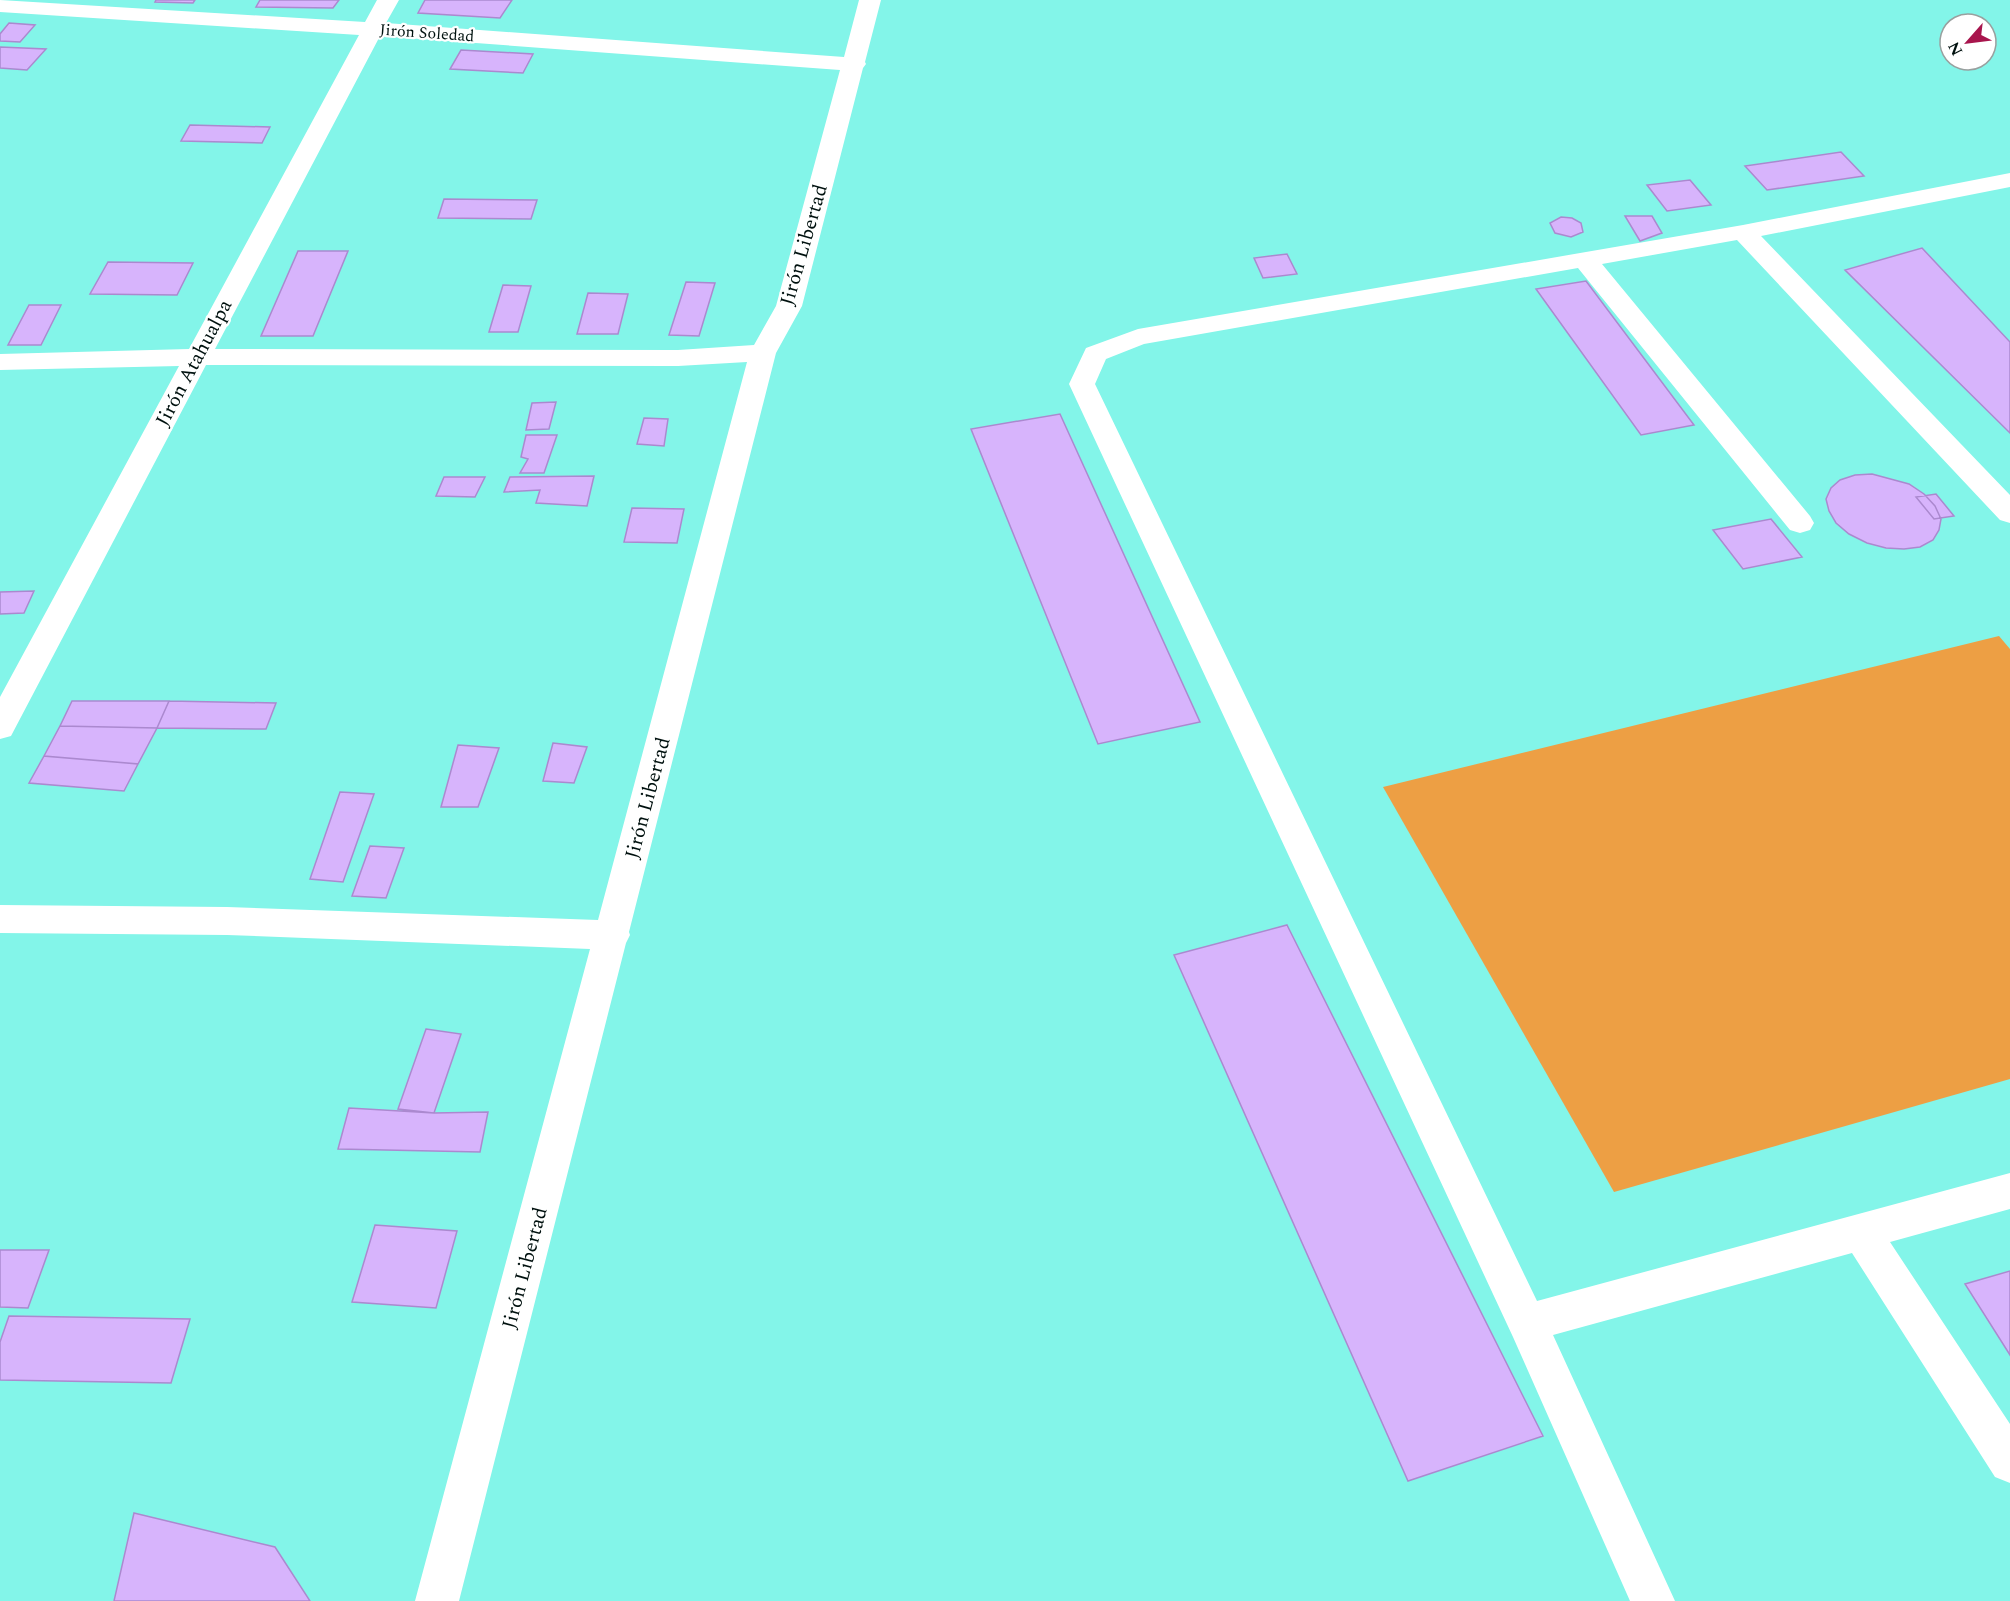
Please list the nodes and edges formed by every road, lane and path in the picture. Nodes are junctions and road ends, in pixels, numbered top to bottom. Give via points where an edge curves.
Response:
1 (388, 0) edge
2 (870, 0) edge
3 (0, 6) edge
4 (204, 9) edge
5 (372, 29) junction
6 (855, 64) junction
7 (2010, 180) edge
8 (1743, 232) junction
9 (1585, 260) junction
10 (763, 353) junction
11 (198, 357) junction
12 (0, 362) edge
13 (2010, 513) edge
14 (1800, 523) dead end
15 (0, 726) edge
16 (0, 919) edge
17 (613, 935) junction
18 (2010, 1191) edge
19 (1862, 1232) junction
20 (1527, 1323) junction
21 (2010, 1462) edge
22 (437, 1601) edge
23 (1653, 1601) edge

1 - 5 street, Jirón Atahualpa
2 - 6 street, Jirón Libertad
3 - 4 street, Jirón Soledad
4 - 5 street, Jirón Soledad
5 - 6 street, Jirón Soledad
5 - 11 street, Jirón Atahualpa
6 - 10 street, Jirón Libertad via 789,306
7 - 8 street
8 - 9 street
8 - 13 street
9 - 14 street
9 - 20 street via 1138,337 1095,354 1082,384
10 - 11 street via 678,358
10 - 17 street, Jirón Libertad
11 - 12 street
11 - 15 street, Jirón Atahualpa
16 - 17 street via 239,921
17 - 22 street, Jirón Libertad
18 - 19 street
19 - 20 street
19 - 21 street
20 - 23 street

